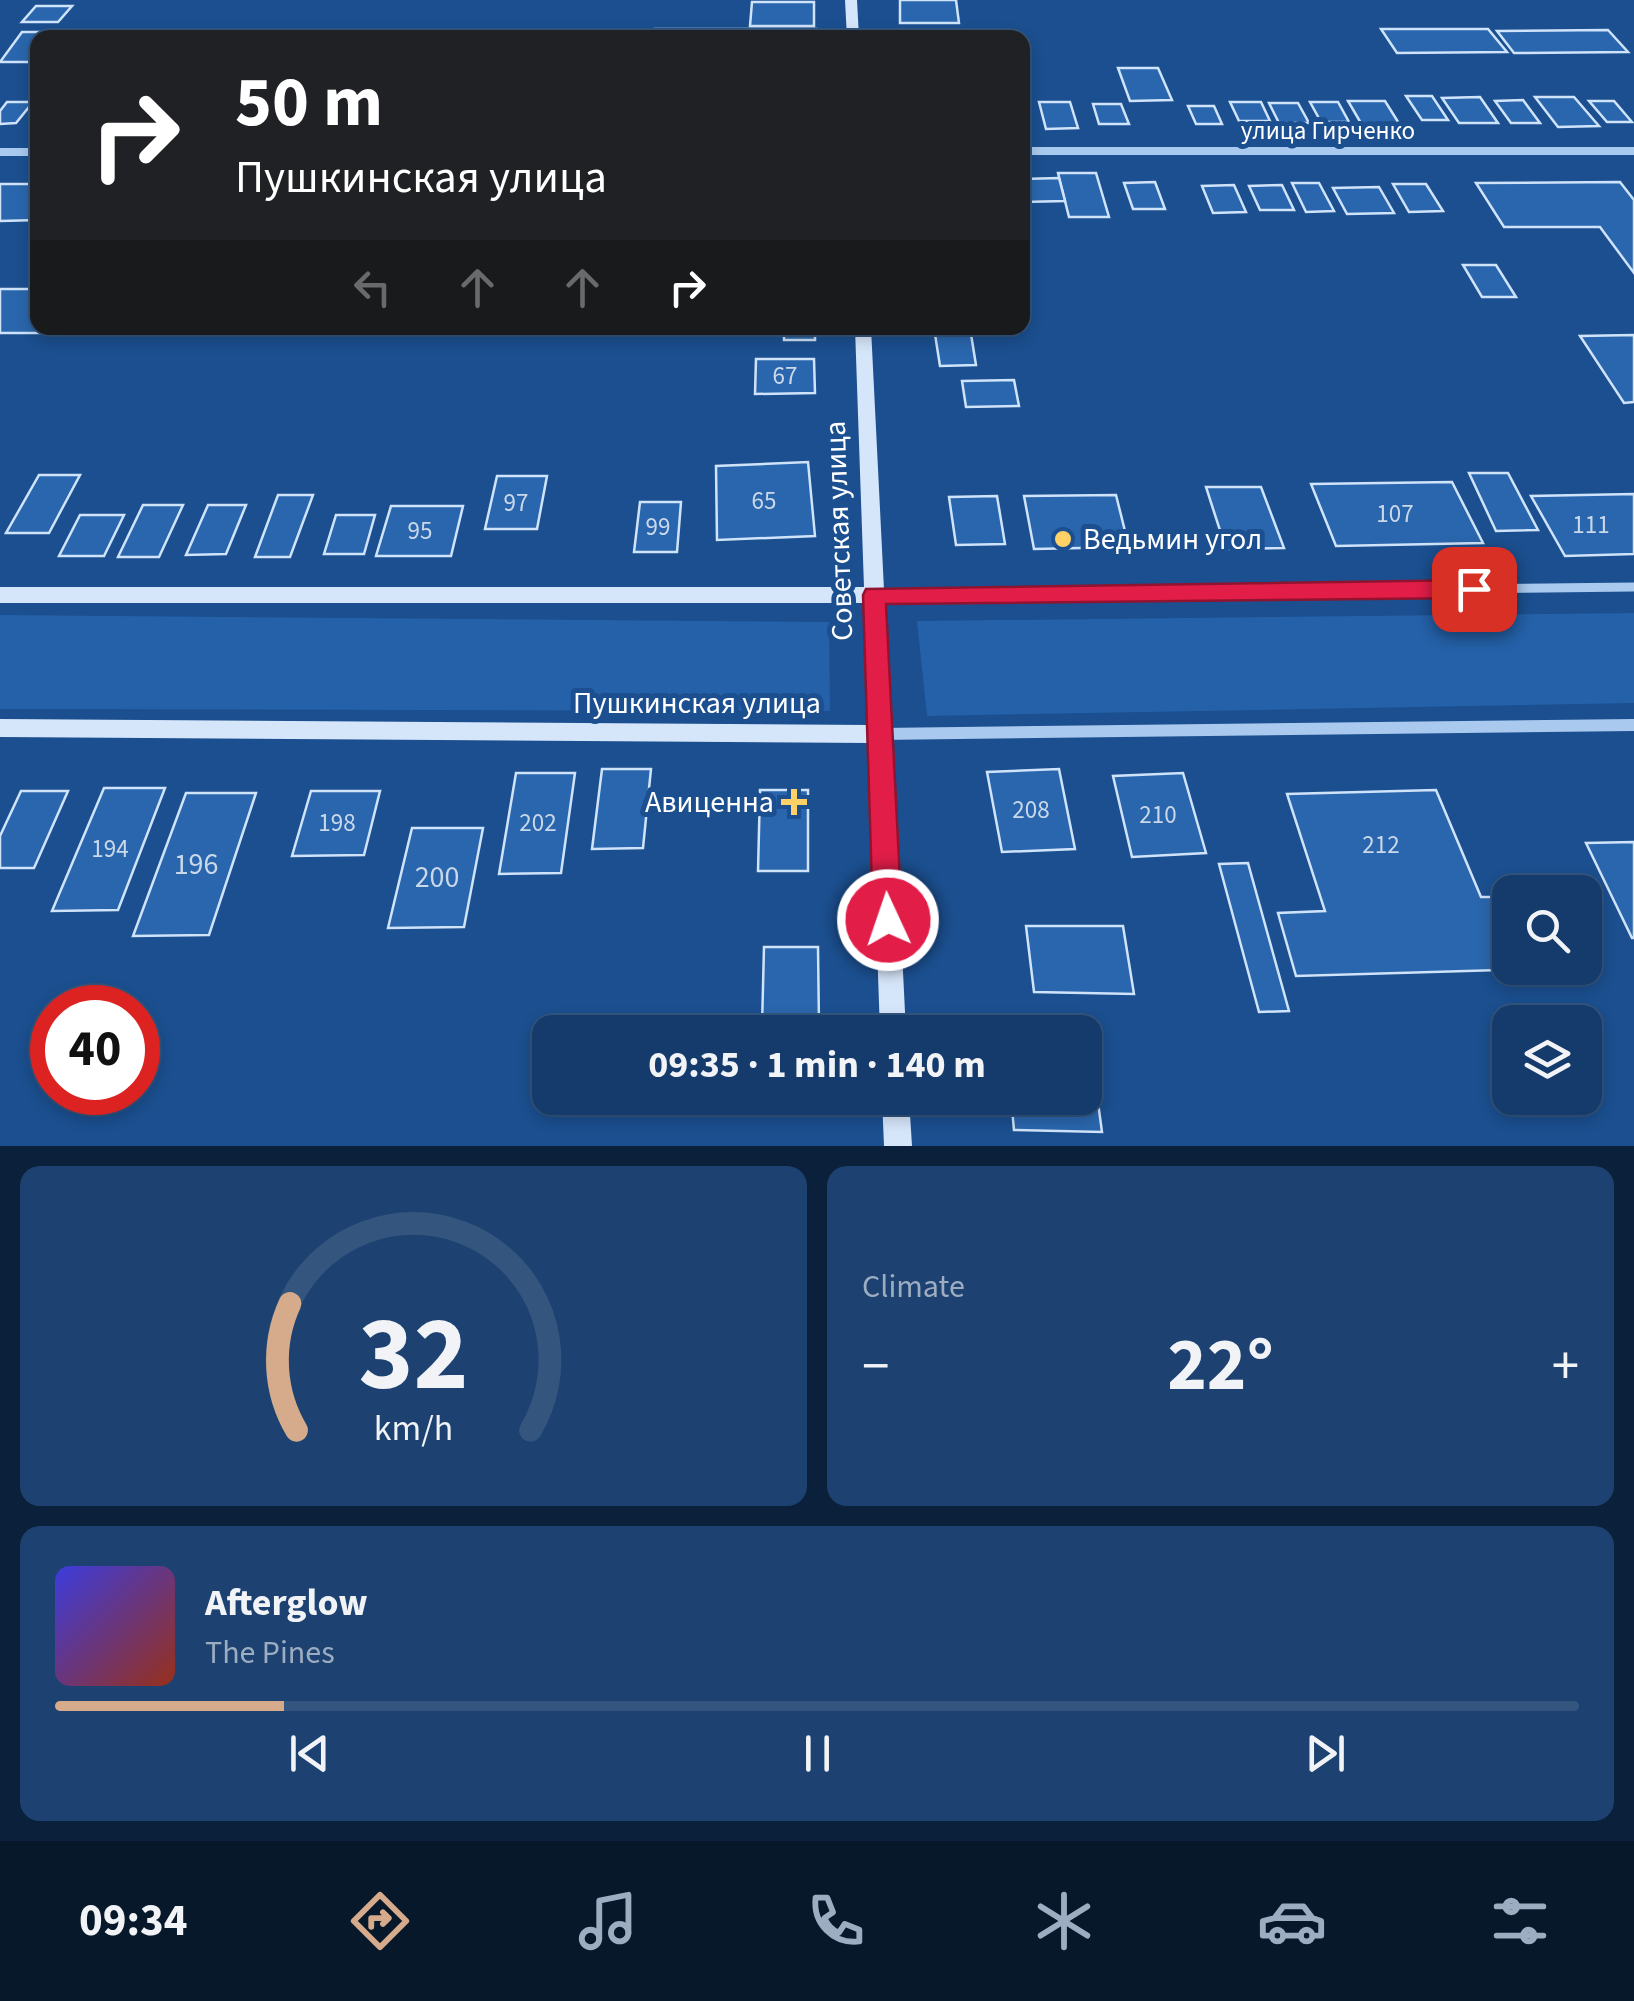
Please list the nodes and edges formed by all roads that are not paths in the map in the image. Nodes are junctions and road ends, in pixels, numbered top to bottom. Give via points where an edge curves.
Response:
1 (852, 0) edge
2 (852, 30) edge
3 (1030, 151) edge
4 (1634, 151) edge
5 (0, 152) edge
6 (30, 152) edge
7 (863, 335) edge
8 (1634, 587) edge
9 (0, 595) edge
10 (874, 595) junction
11 (1634, 725) edge
12 (0, 728) edge
13 (878, 734) junction
14 (892, 1015) edge
15 (897, 1115) edge
16 (898, 1146) edge

1 - 2 street
3 - 4 street, улица Гирченко
5 - 6 street
7 - 10 street, Советская улица
8 - 10 street
9 - 10 street
10 - 13 street, Советская улица
11 - 13 street, Пушкинская улица
12 - 13 street, Пушкинская улица
13 - 14 street, Советская улица
15 - 16 street

